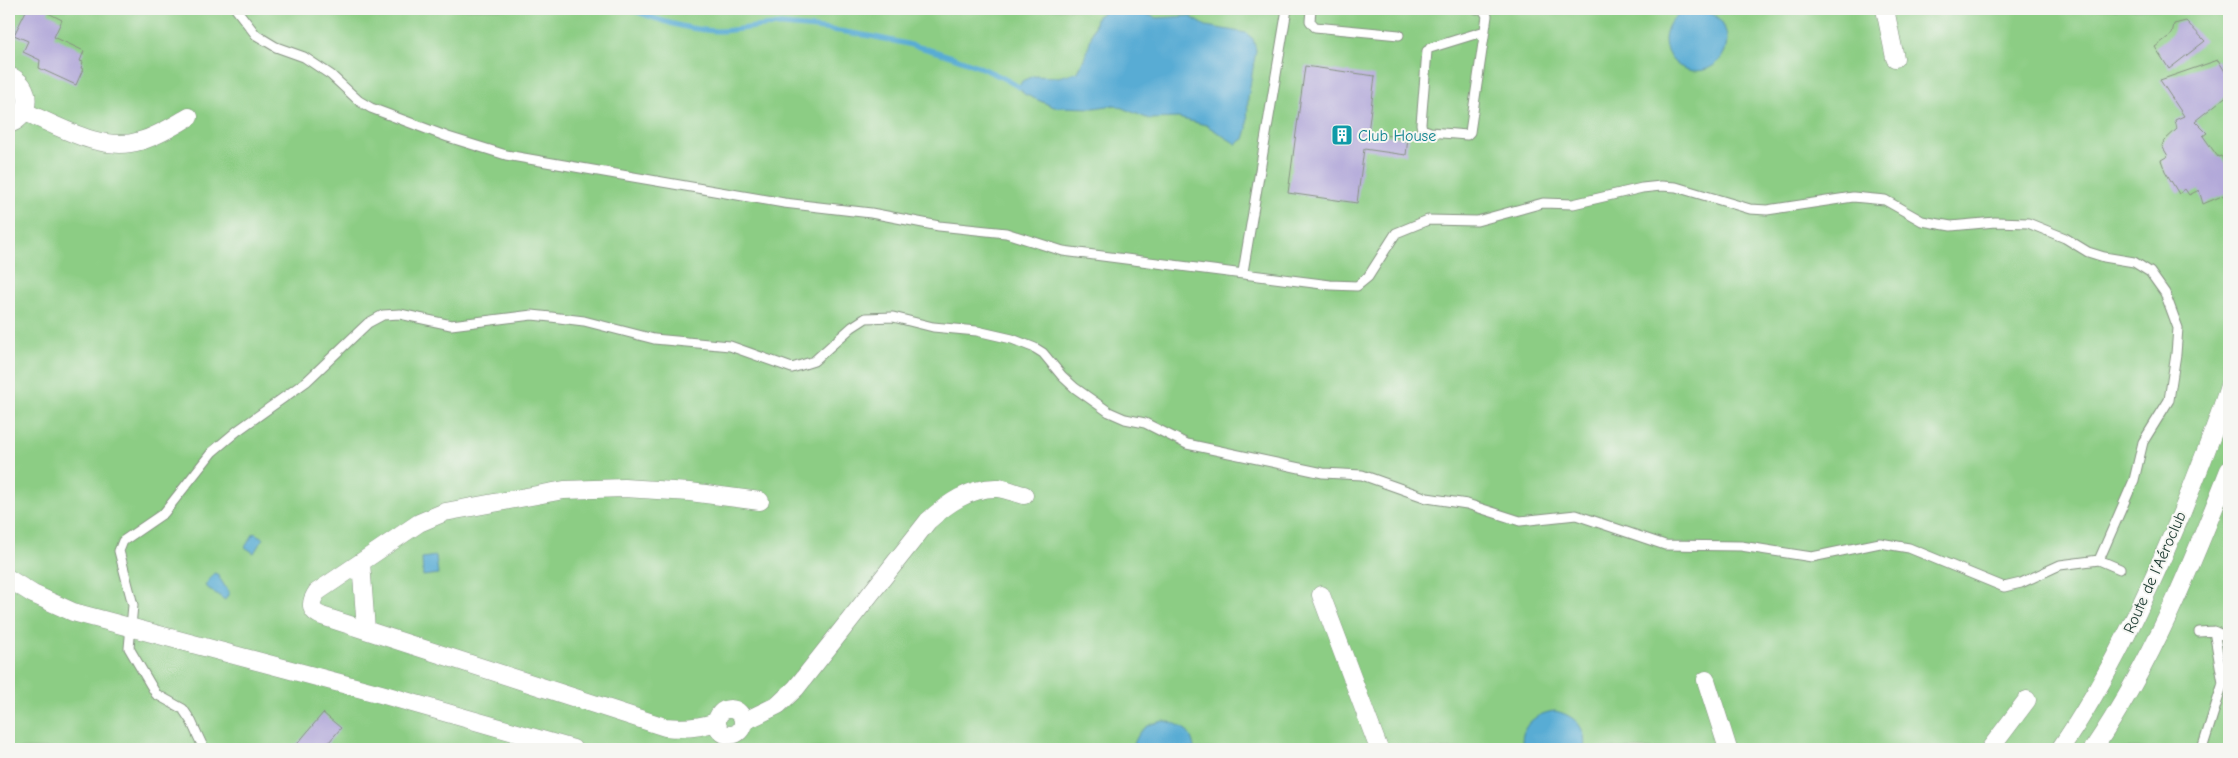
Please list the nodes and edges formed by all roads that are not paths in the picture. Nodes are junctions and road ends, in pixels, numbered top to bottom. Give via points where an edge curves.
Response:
1 (236, 9) edge
2 (1287, 9) edge
3 (1311, 9) edge
4 (1477, 9) edge
5 (1885, 9) edge
6 (1485, 31) junction
7 (1399, 35) dead end
8 (1895, 58) dead end
9 (9, 76) edge
10 (25, 112) junction
11 (189, 117) dead end
12 (9, 124) edge
13 (1243, 272) junction
14 (2229, 386) edge
15 (2229, 470) edge
16 (1024, 495) dead end
17 (760, 501) dead end
18 (2098, 560) junction
19 (361, 562) junction
20 (2120, 569) dead end
21 (9, 580) edge
22 (1321, 595) dead end
23 (130, 626) junction
24 (366, 630) junction
25 (2200, 632) dead end
26 (2214, 632) junction
27 (2229, 638) edge
28 (1706, 680) dead end
29 (2027, 700) dead end
30 (716, 722) junction
31 (743, 722) junction
32 (728, 742) edge
33 (204, 749) edge
34 (573, 749) edge
35 (1379, 749) edge
36 (1728, 749) edge
37 (1990, 749) edge
38 (2060, 749) edge
39 (2093, 749) edge
40 (2202, 749) edge

1 - 13 lane via 256,35 276,47 304,57 370,108 506,155 784,203 1006,233 1062,251
2 - 13 lane
3 - 7 lane via 1310,21 1315,27
4 - 6 lane via 1483,10 1487,16
5 - 8 street
6 - 6 lane via 1428,50 1422,129 1467,135 1470,132
9 - 10 street via 24,87
10 - 11 street via 87,138 114,143 138,142
10 - 12 street
13 - 18 lane via 1357,286 1368,277 1396,233 1428,220 1477,221 1543,203 1573,204 1661,186 1676,187 1750,209 1767,210 1853,197 1885,200 1922,221 1951,226 2028,223 2065,238 2088,252 2134,262 2150,272 2165,293 2178,328 2169,400 2143,442 2134,480
14 - 38 street, Route de l’Aéroclub via 2215,432 2149,587 2086,712
15 - 39 street, Route de l’Aéroclub via 2196,555 2153,647
16 - 31 street via 998,488 971,492 947,504 928,521 796,688 778,705
17 - 19 street via 624,488 564,490 445,512 419,523
18 - 20 lane
18 - 23 lane via 2060,565 2004,587 1909,548 1880,543 1812,558 1741,546 1665,545 1576,516 1520,521 1466,504 1427,498 1362,475 1322,473 1188,444 1145,423 1109,412 1075,388 1044,353 1035,348 977,331 933,327 893,317 866,318 814,361 792,368 730,346 654,339 584,321 532,315 450,325 400,314 383,315 368,323 307,382 212,452 164,514 123,541 119,551 133,604
19 - 24 street
19 - 24 street via 318,592 311,607 315,613
21 - 23 street via 73,612
22 - 35 street
23 - 33 lane via 129,648 139,667 156,694 182,709 192,721
23 - 34 street
24 - 30 street via 665,726 703,727
25 - 26 lane
26 - 27 lane
26 - 40 lane via 2223,683
28 - 36 street
29 - 37 street
30 - 31 street via 722,711 730,709 741,714
30 - 32 street
31 - 32 street via 738,733

